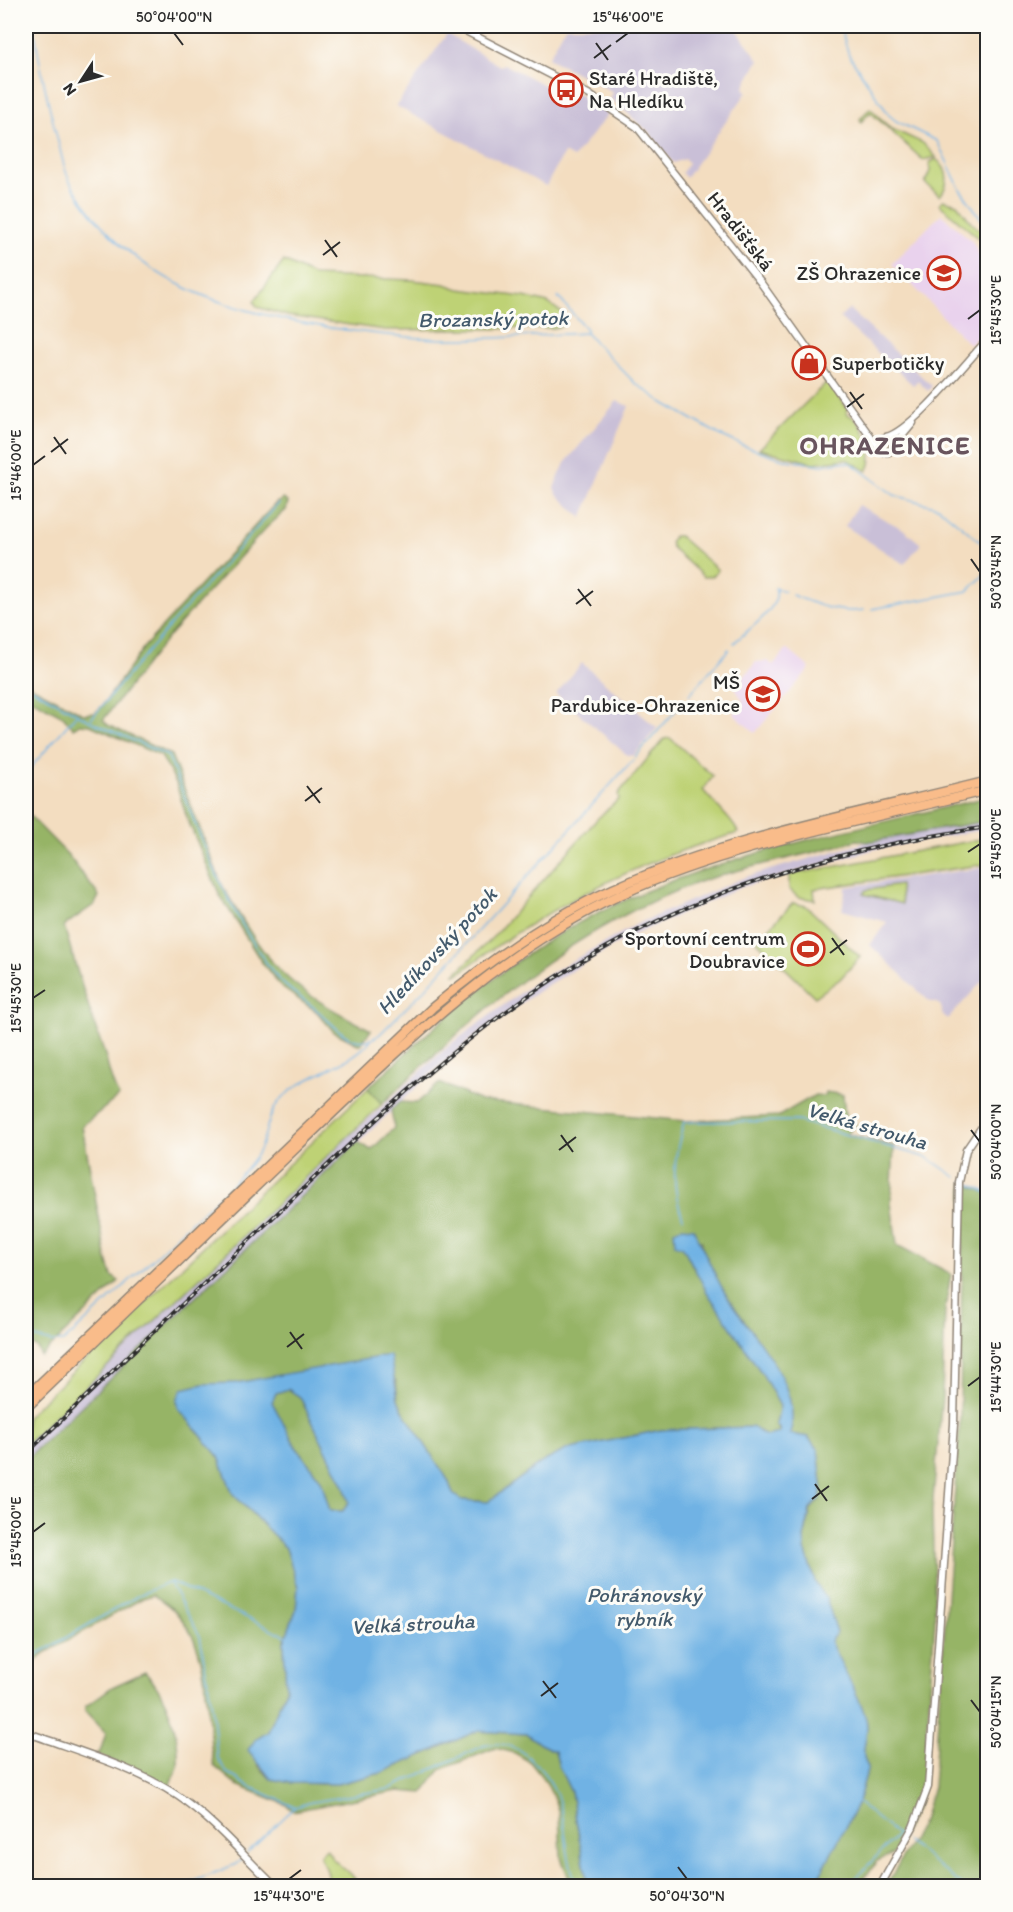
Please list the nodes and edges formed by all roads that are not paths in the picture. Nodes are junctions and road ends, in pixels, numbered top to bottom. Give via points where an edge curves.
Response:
1 (456, 26) edge
2 (987, 339) edge
3 (924, 408) junction
4 (855, 411) junction
5 (885, 437) junction
6 (877, 446) junction
7 (892, 447) junction
8 (987, 781) edge
9 (987, 790) edge
10 (987, 1118) edge
11 (26, 1397) edge
12 (26, 1408) edge
13 (26, 1732) edge
14 (275, 1887) edge
15 (880, 1887) edge

1 - 4 street, Hradišťská via 588,94 637,127 687,187
2 - 3 street
3 - 5 street via 896,433
3 - 7 street
4 - 5 street, Hradišťská via 870,429
4 - 6 street, Hradišťská
5 - 6 street
5 - 7 street via 892,441
6 - 7 street via 884,453
8 - 11 highway via 694,858 611,890 531,934 432,1008
9 - 12 highway via 673,873 598,906 519,952 428,1023
10 - 15 street via 966,1150 960,1178 954,1424 928,1787 923,1806
13 - 14 street via 158,1785 200,1814

